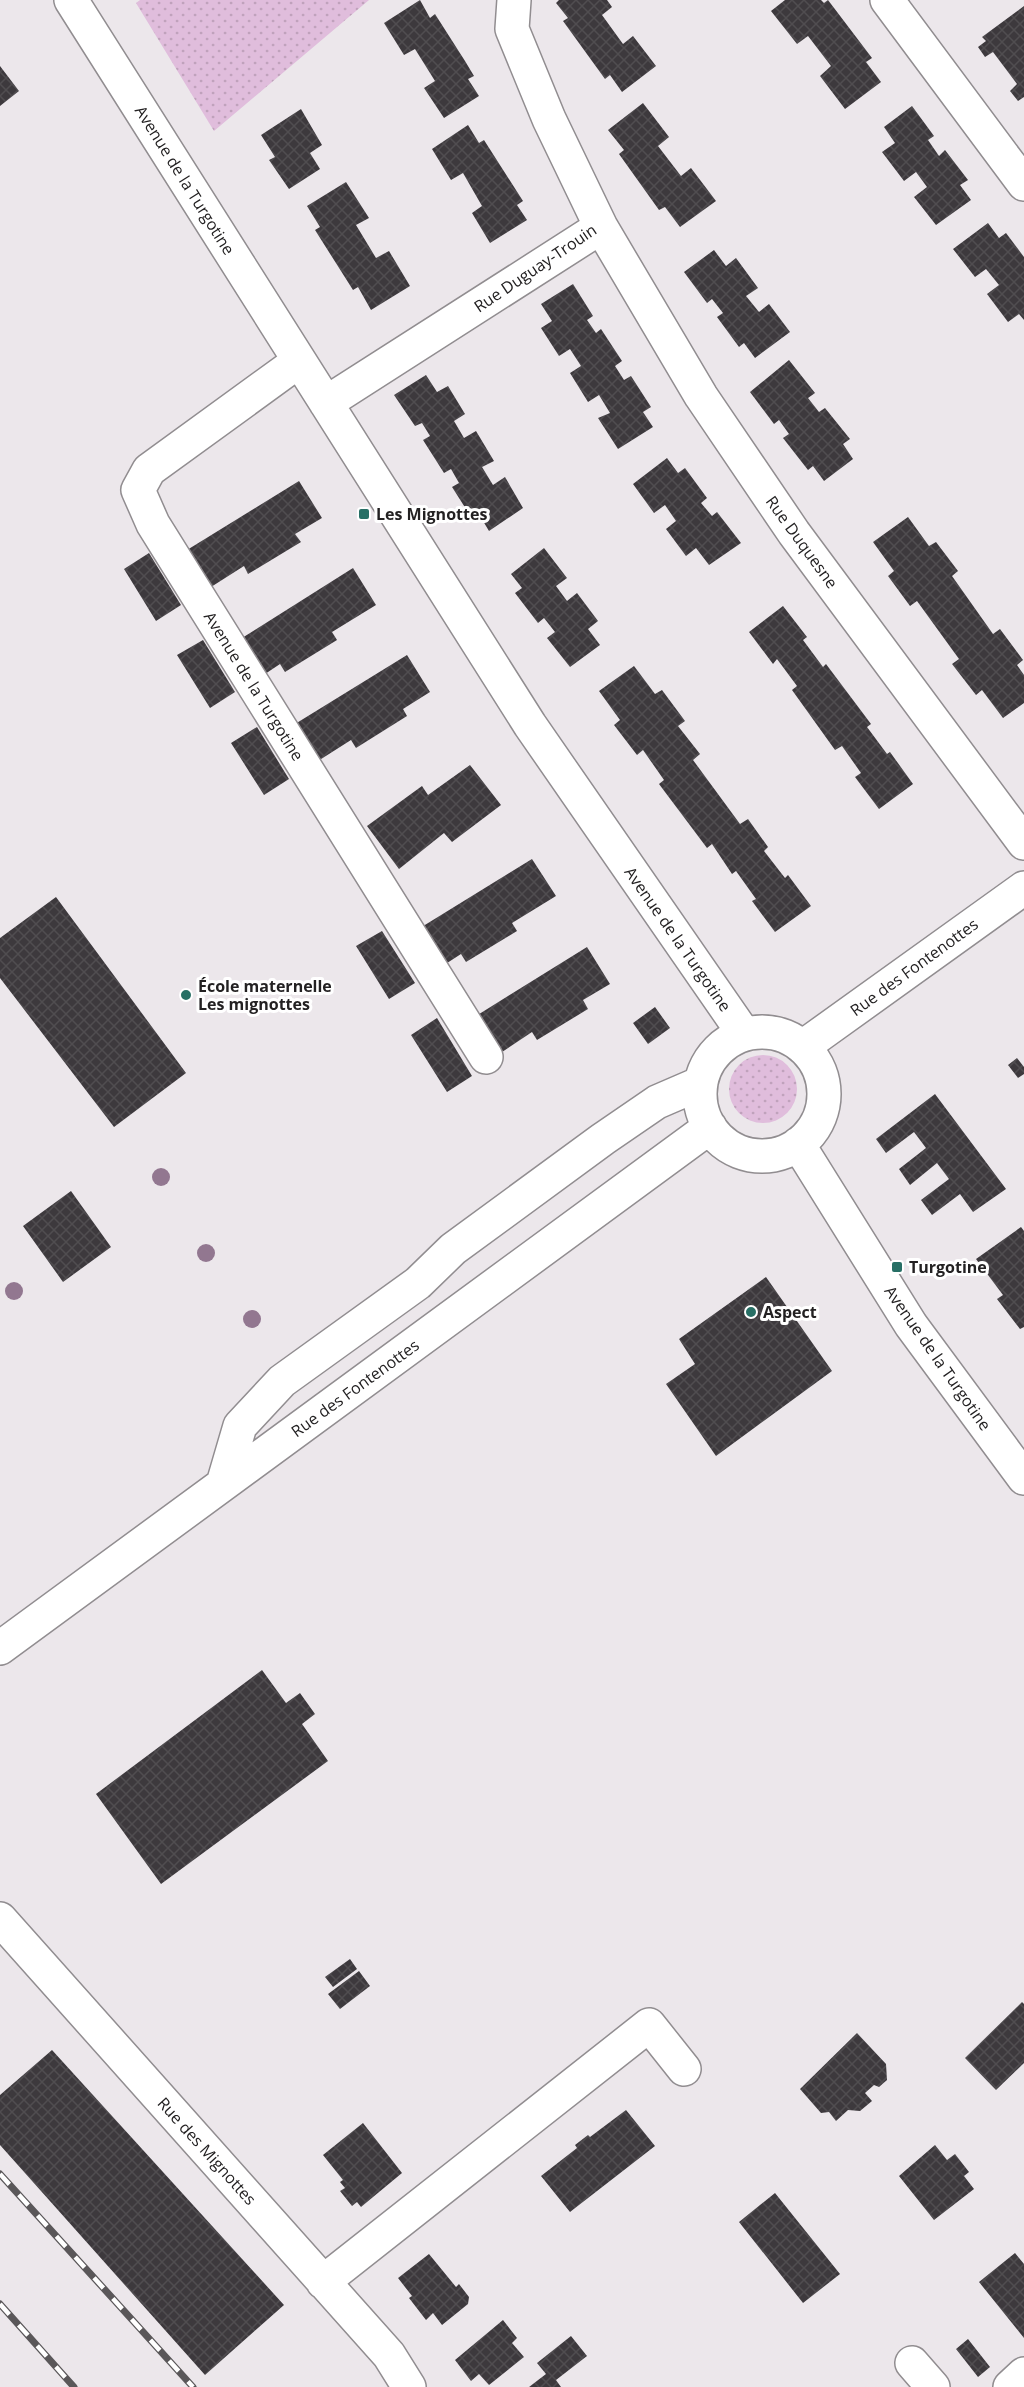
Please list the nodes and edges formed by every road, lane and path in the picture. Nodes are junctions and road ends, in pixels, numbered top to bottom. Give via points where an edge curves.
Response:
1 (71, 0) edge
2 (514, 0) edge
3 (886, 0) edge
4 (1024, 184) edge
5 (601, 227) junction
6 (299, 361) junction
7 (326, 403) junction
8 (1024, 843) edge
9 (1024, 888) edge
10 (744, 1034) junction
11 (804, 1046) junction
12 (486, 1057) dead end
13 (700, 1083) junction
14 (710, 1127) junction
15 (798, 1144) junction
16 (428, 1275) junction
17 (436, 1328) junction
18 (1024, 1478) edge
19 (223, 1484) junction
20 (0, 1648) edge
21 (0, 1919) edge
22 (684, 2069) dead end
23 (323, 2282) junction
24 (1024, 2374) edge
25 (409, 2387) edge
26 (1010, 2387) edge

1 - 6 street, Avenue de la Turgotine
2 - 5 street, Rue Duguay-Trouin via 512,29 549,119
3 - 4 street
5 - 7 street, Rue Duguay-Trouin
5 - 8 street, Rue Duquesne via 701,396 794,533
6 - 7 street, Avenue de la Turgotine
6 - 12 street, Avenue de la Turgotine via 149,470 138,490 153,524
7 - 10 street, Avenue de la Turgotine via 530,725
9 - 11 street, Rue des Fontenottes
10 - 11 street via 766,1031 787,1036
10 - 13 street via 720,1048
11 - 15 street via 819,1067 825,1094 814,1129
13 - 14 street via 702,1108
13 - 16 street via 657,1102 603,1139 453,1249
14 - 15 street via 737,1151 757,1156 778,1154
14 - 17 street, Rue des Fontenottes
15 - 18 street, Avenue de la Turgotine via 912,1325
16 - 17 street
16 - 19 street via 282,1381 240,1426
17 - 19 street, Rue des Fontenottes
19 - 20 street, Rue des Fontenottes
21 - 23 street, Rue des Mignottes
22 - 23 street via 649,2025
23 - 25 street, Rue des Mignottes via 389,2355
24 - 26 street

